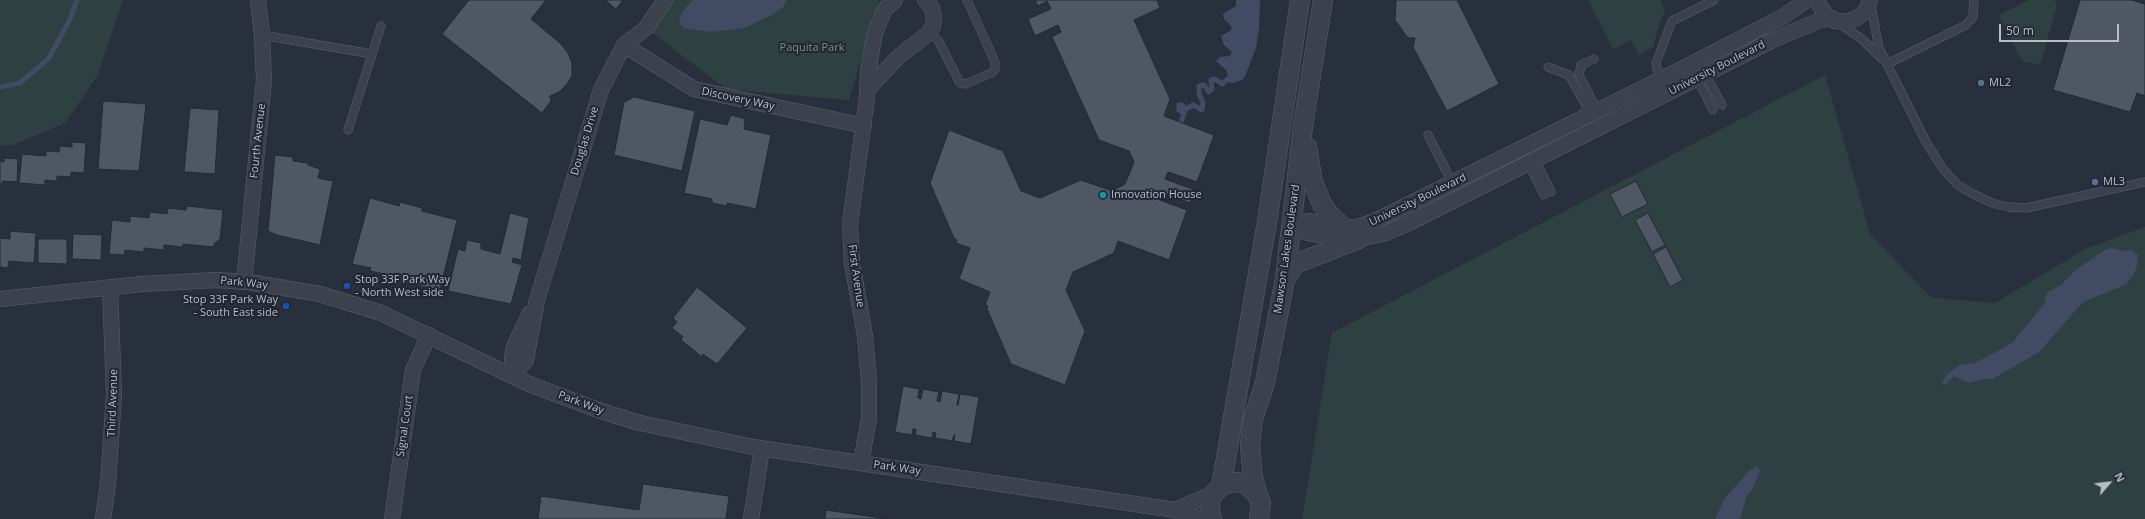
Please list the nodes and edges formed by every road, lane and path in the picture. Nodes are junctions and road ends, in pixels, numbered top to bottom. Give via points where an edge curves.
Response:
1 (258, 0) edge
2 (665, 0) edge
3 (895, 0) edge
4 (967, 0) edge
5 (1300, 0) edge
6 (1323, 0) edge
7 (1714, 0) edge
8 (1807, 0) edge
9 (1816, 0) edge
10 (1974, 0) edge
11 (929, 1) edge
12 (1870, 1) edge
13 (1834, 19) junction
14 (381, 26) dead end
15 (929, 33) junction
16 (262, 35) junction
17 (624, 45) junction
18 (372, 54) junction
19 (1594, 59) dead end
20 (1887, 64) junction
21 (1548, 67) dead end
22 (1701, 76) junction
23 (1659, 80) junction
24 (867, 90) junction
25 (1649, 102) junction
26 (1722, 105) dead end
27 (1713, 110) dead end
28 (1592, 111) junction
29 (864, 126) junction
30 (1303, 126) junction
31 (348, 130) dead end
32 (1428, 135) dead end
33 (1531, 161) junction
34 (2145, 182) edge
35 (1452, 184) junction
36 (1548, 193) dead end
37 (1267, 222) junction
38 (1343, 227) junction
39 (1292, 228) junction
40 (1359, 239) junction
41 (1284, 279) junction
42 (244, 282) junction
43 (110, 287) junction
44 (0, 299) edge
45 (429, 335) junction
46 (513, 376) junction
47 (762, 448) junction
48 (861, 463) junction
49 (1217, 490) junction
50 (1258, 496) junction
51 (1175, 510) junction
52 (103, 519) edge
53 (392, 519) edge
54 (751, 519) edge
55 (1199, 519) edge
56 (1212, 519) edge
57 (1259, 519) edge

1 - 16 street, Fourth Avenue
2 - 17 street, Douglas Drive via 646,28
3 - 24 street, First Avenue via 885,10 875,33
4 - 15 lane via 995,62 993,72 966,84 960,83 938,40
5 - 37 street
6 - 30 street, Mawson Lakes Boulevard
7 - 23 lane via 1672,21 1656,63
8 - 23 street, University Boulevard via 1784,16
9 - 13 street via 1826,15
10 - 20 lane via 1973,17 1966,25
11 - 15 street via 934,17
12 - 13 street, University Boulevard via 1866,11 1857,18 1845,22
12 - 20 lane via 1879,48
13 - 20 lane via 1863,40
13 - 22 street, University Boulevard via 1820,20 1792,31
14 - 18 lane
15 - 24 street via 898,57
16 - 18 lane
16 - 42 street, Fourth Avenue via 264,80
17 - 29 street, Discovery Way via 694,89
17 - 46 street, Douglas Drive via 601,90 536,300 514,347
18 - 31 lane
19 - 28 lane via 1581,65 1579,75 1594,104
20 - 34 lane via 1926,142 1943,169 1958,185 1980,199 2008,207 2026,208
21 - 28 lane via 1569,75
22 - 25 street, University Boulevard
22 - 26 lane
22 - 27 lane
23 - 28 street, University Boulevard
24 - 29 street, First Avenue
25 - 28 lane via 1632,104 1604,118
25 - 33 street, University Boulevard
28 - 35 street, University Boulevard
29 - 48 street, First Avenue via 850,224 852,263 865,336 869,382 868,418
30 - 38 street via 1313,183 1328,214
30 - 39 street, Mawson Lakes Boulevard
32 - 35 lane
33 - 36 lane
33 - 40 street, University Boulevard via 1407,224
35 - 38 street, University Boulevard via 1365,226
37 - 39 street
37 - 49 street
38 - 39 street, University Boulevard via 1309,221
39 - 40 street, University Boulevard via 1308,233
39 - 41 street, Mawson Lakes Boulevard
40 - 41 street via 1295,264
41 - 50 street, Mawson Lakes Boulevard via 1265,383 1254,419 1250,446
42 - 43 street, Park Way via 216,280
42 - 45 street, Park Way via 320,294 381,313
43 - 44 street, Park Way
43 - 52 street, Third Avenue via 114,394
45 - 46 street, Park Way
45 - 53 street, Signal Court via 413,370
46 - 47 street, Park Way via 598,410 636,422
47 - 48 street, Park Way
47 - 54 street
48 - 51 street, Park Way
49 - 50 street via 1228,483 1237,482 1246,484
49 - 51 street
49 - 56 street via 1210,501
50 - 57 street, Mawson Lakes Boulevard via 1261,503
51 - 55 street, Park Way

